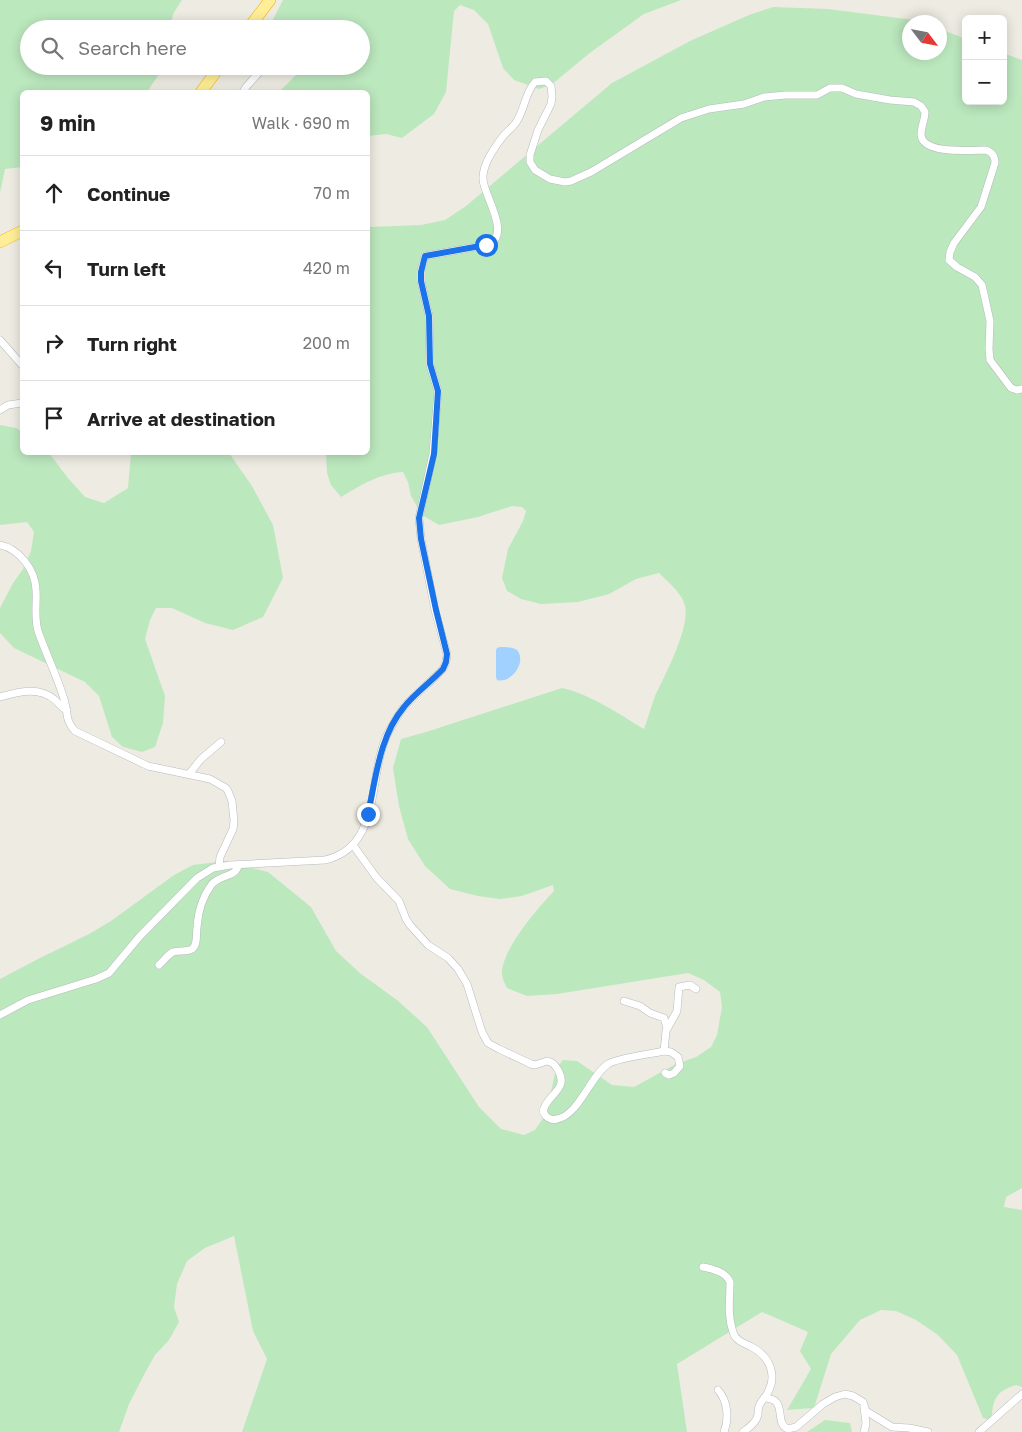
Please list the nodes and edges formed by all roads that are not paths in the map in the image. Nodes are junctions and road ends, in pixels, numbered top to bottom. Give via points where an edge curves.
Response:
1 (270, 0) edge
2 (255, 20) edge
3 (213, 75) edge
4 (257, 75) edge
5 (202, 90) edge
6 (244, 90) edge
7 (20, 232) edge
8 (0, 242) edge
9 (0, 340) edge
10 (20, 363) edge
11 (1022, 389) edge
12 (20, 403) edge
13 (0, 410) edge
14 (0, 545) edge
15 (0, 697) edge
16 (67, 710) junction
17 (220, 742) dead end
18 (189, 774) junction
19 (353, 845) junction
20 (238, 865) junction
21 (219, 866) junction
22 (159, 965) dead end
23 (696, 989) dead end
24 (624, 1001) dead end
25 (0, 1015) edge
26 (667, 1028) junction
27 (664, 1051) junction
28 (665, 1073) dead end
29 (703, 1266) dead end
30 (718, 1390) dead end
31 (1022, 1394) edge
32 (764, 1398) junction
33 (863, 1404) junction
34 (724, 1432) edge
35 (743, 1432) edge
36 (864, 1432) edge
37 (928, 1432) edge
38 (979, 1432) edge

1 - 2 highway
3 - 5 highway
4 - 6 street
7 - 8 highway
9 - 10 street
11 - 19 street via 1011,388 990,360 990,321 982,285 950,260 954,243 980,207 995,163 994,157 986,150 955,151 925,142 921,133 925,112 917,104 830,88 817,95 764,97 744,104 709,109 681,118 591,172 565,182 550,179 530,162 538,130 552,97 551,86 546,81 535,82 522,112 490,157 484,171 483,180 497,221 498,236 491,244 425,256 423,262 421,281 429,316 430,364 438,391 434,454 419,518 447,654 443,669 404,706 387,735 366,821
12 - 13 street
14 - 16 street via 11,548 22,557 32,576 36,588 38,630
15 - 16 street via 33,691 52,697
16 - 18 street via 68,723 75,731 148,766
17 - 18 street
18 - 21 street via 219,784 228,791 232,801 234,829
19 - 20 street via 335,858 326,860
19 - 27 street via 376,877 399,901 410,925 428,946 448,958 458,969 488,1043 531,1064 547,1060 554,1064 560,1074 560,1085 544,1106 547,1117 560,1118 570,1111 607,1065
20 - 21 street
20 - 22 street via 235,872 217,880 206,893 192,950 171,953
21 - 25 street via 193,882 109,973 28,1000
23 - 26 street via 690,985 679,987 676,1015
24 - 26 street via 663,1017
26 - 27 street
27 - 28 street via 674,1054 680,1062 674,1073
29 - 32 street via 728,1277 729,1314 735,1337 757,1351 769,1364 772,1374
30 - 34 street via 726,1412
31 - 38 street
32 - 33 street via 777,1403 782,1424 791,1430 835,1397 848,1395
32 - 35 street via 752,1426
33 - 36 street
33 - 37 street via 866,1412 892,1427

